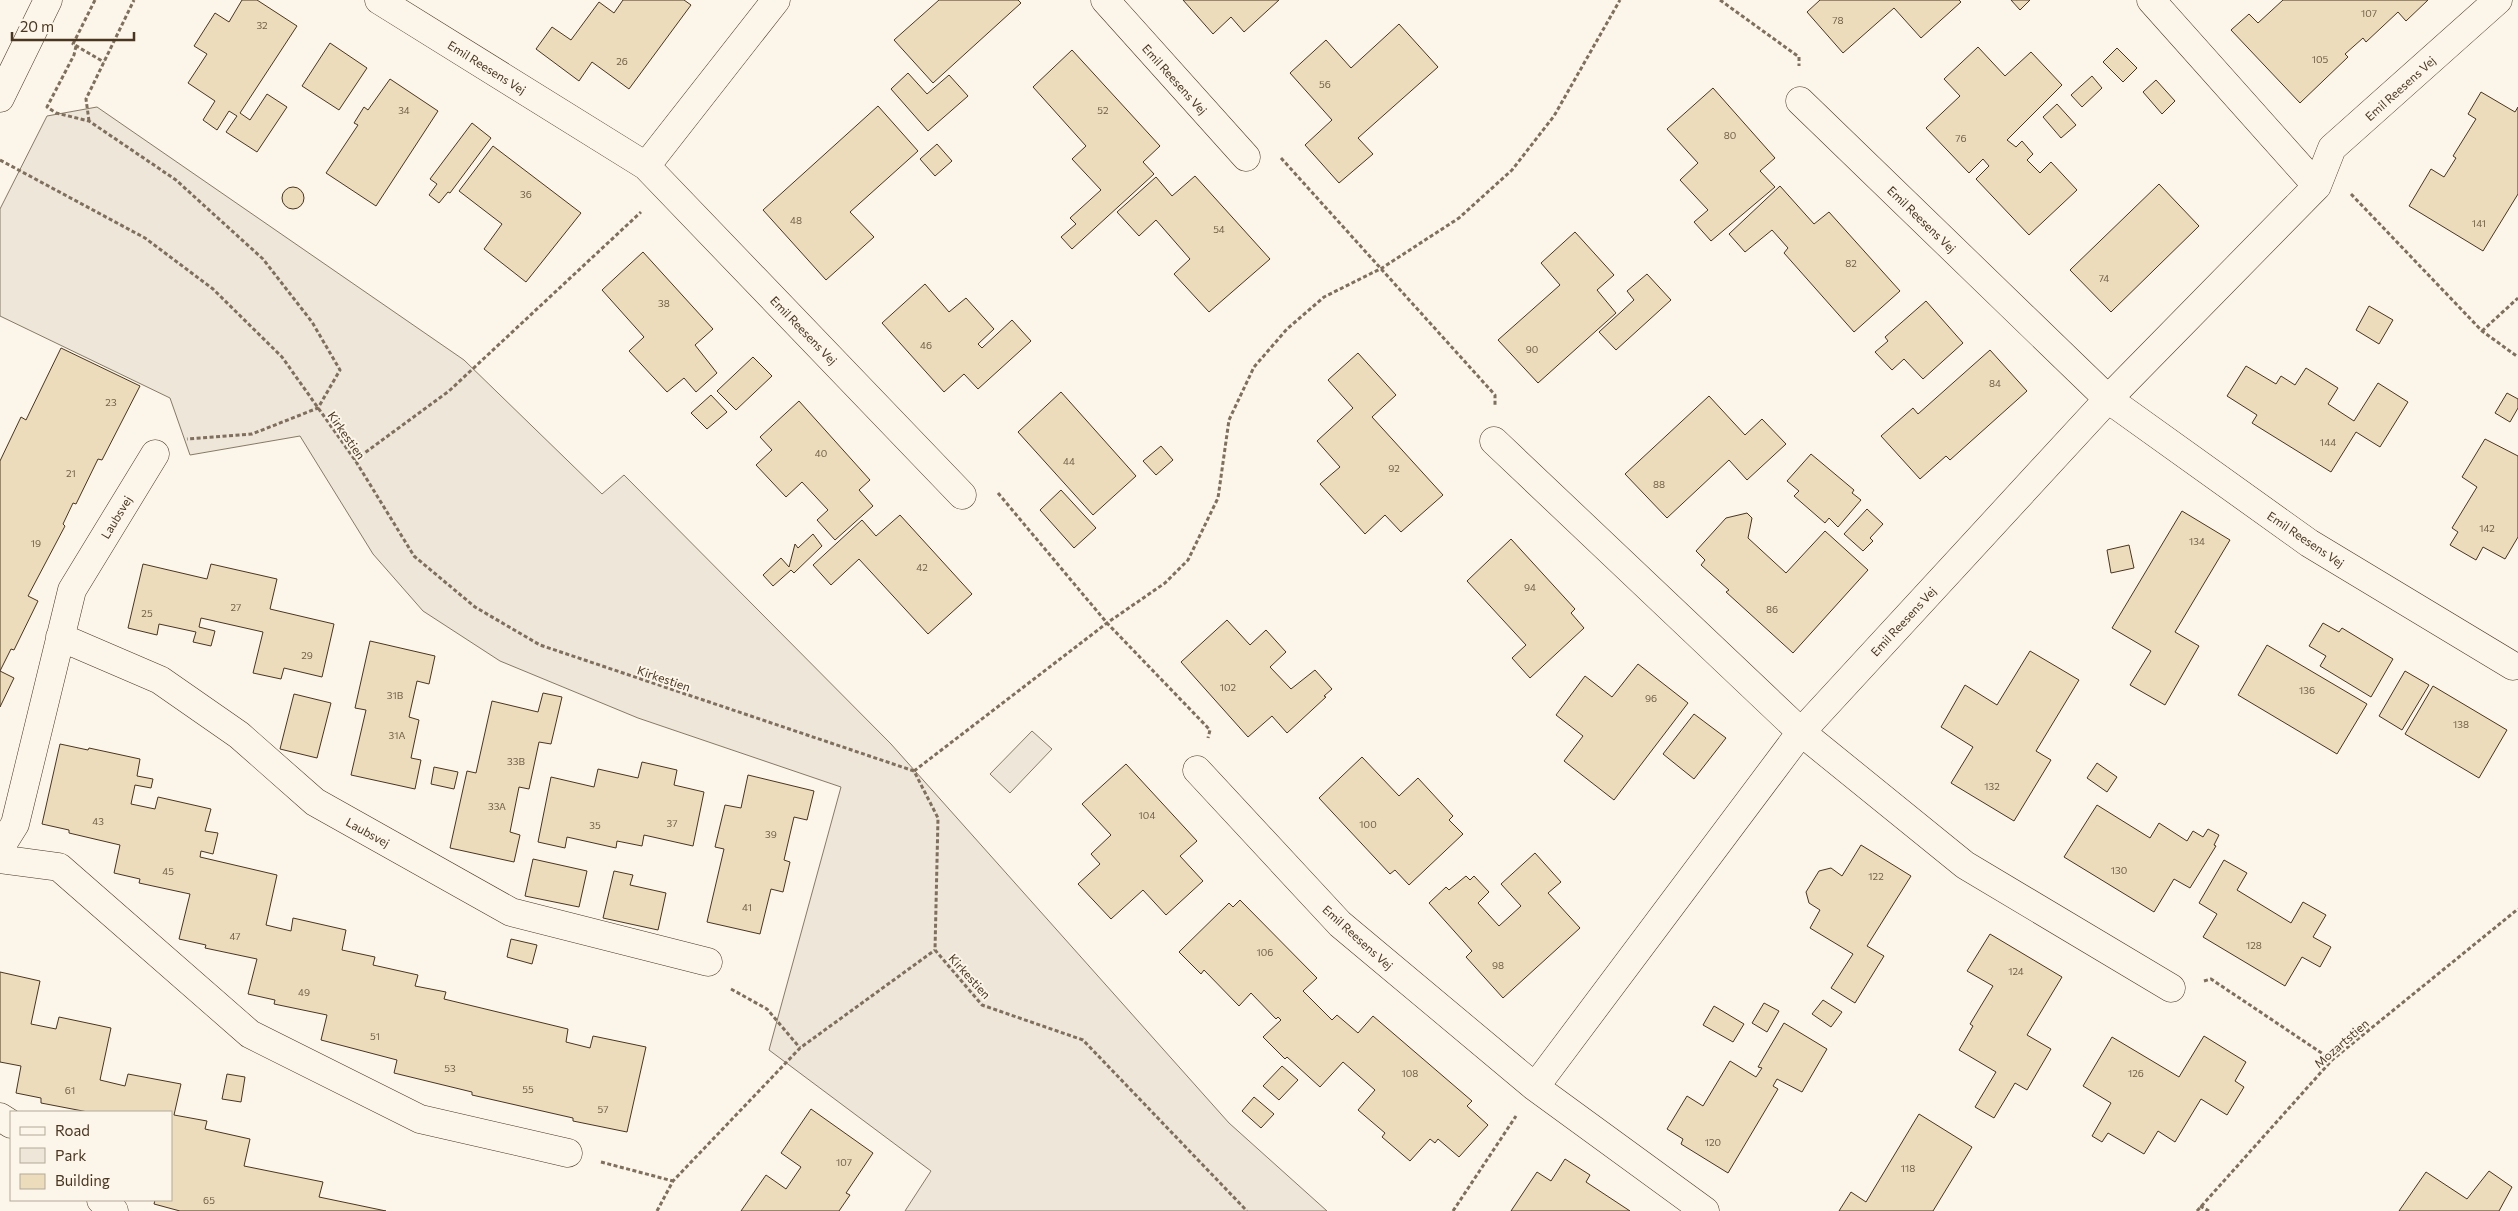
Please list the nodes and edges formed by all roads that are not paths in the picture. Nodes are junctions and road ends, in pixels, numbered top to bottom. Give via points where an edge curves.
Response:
1 (48, 0) edge
2 (379, 0) edge
3 (776, 0) edge
4 (1105, 0) edge
5 (2151, 0) edge
6 (2498, 0) edge
7 (0, 98) edge
8 (1800, 101) road end
9 (1246, 157) road end
10 (646, 166) junction
11 (2317, 186) junction
12 (2108, 400) junction
13 (1494, 441) road end
14 (155, 454) road end
15 (962, 495) road end
16 (60, 637) junction
17 (2513, 666) dead end
18 (1801, 732) junction
19 (1197, 770) road end
20 (0, 848) edge
21 (0, 859) edge
22 (708, 962) road end
23 (2171, 988) road end
24 (1535, 1087) junction
25 (568, 1153) road end
26 (103, 1201) edge
27 (114, 1211) edge
28 (1705, 1211) edge

1 - 7 street
2 - 10 street, Emil Reesens Vej
3 - 10 street
4 - 9 street, Emil Reesens Vej
5 - 11 street
6 - 11 street, Emil Reesens Vej via 2332,148
8 - 12 street, Emil Reesens Vej
10 - 15 street, Emil Reesens Vej
11 - 12 street, Emil Reesens Vej
12 - 17 street, Emil Reesens Vej via 2309,543
12 - 18 street, Emil Reesens Vej
13 - 18 street
14 - 16 street, Laubsvej via 72,590
16 - 20 street, Laubsvej via 15,824
16 - 22 street, Laubsvej via 160,680 239,736 314,802 511,912
18 - 23 street via 1964,865
18 - 24 street, Emil Reesens Vej
19 - 24 street, Emil Reesens Vej via 1340,924
21 - 25 street via 59,867 250,1034 420,1119
24 - 28 street, Emil Reesens Vej
26 - 27 street

